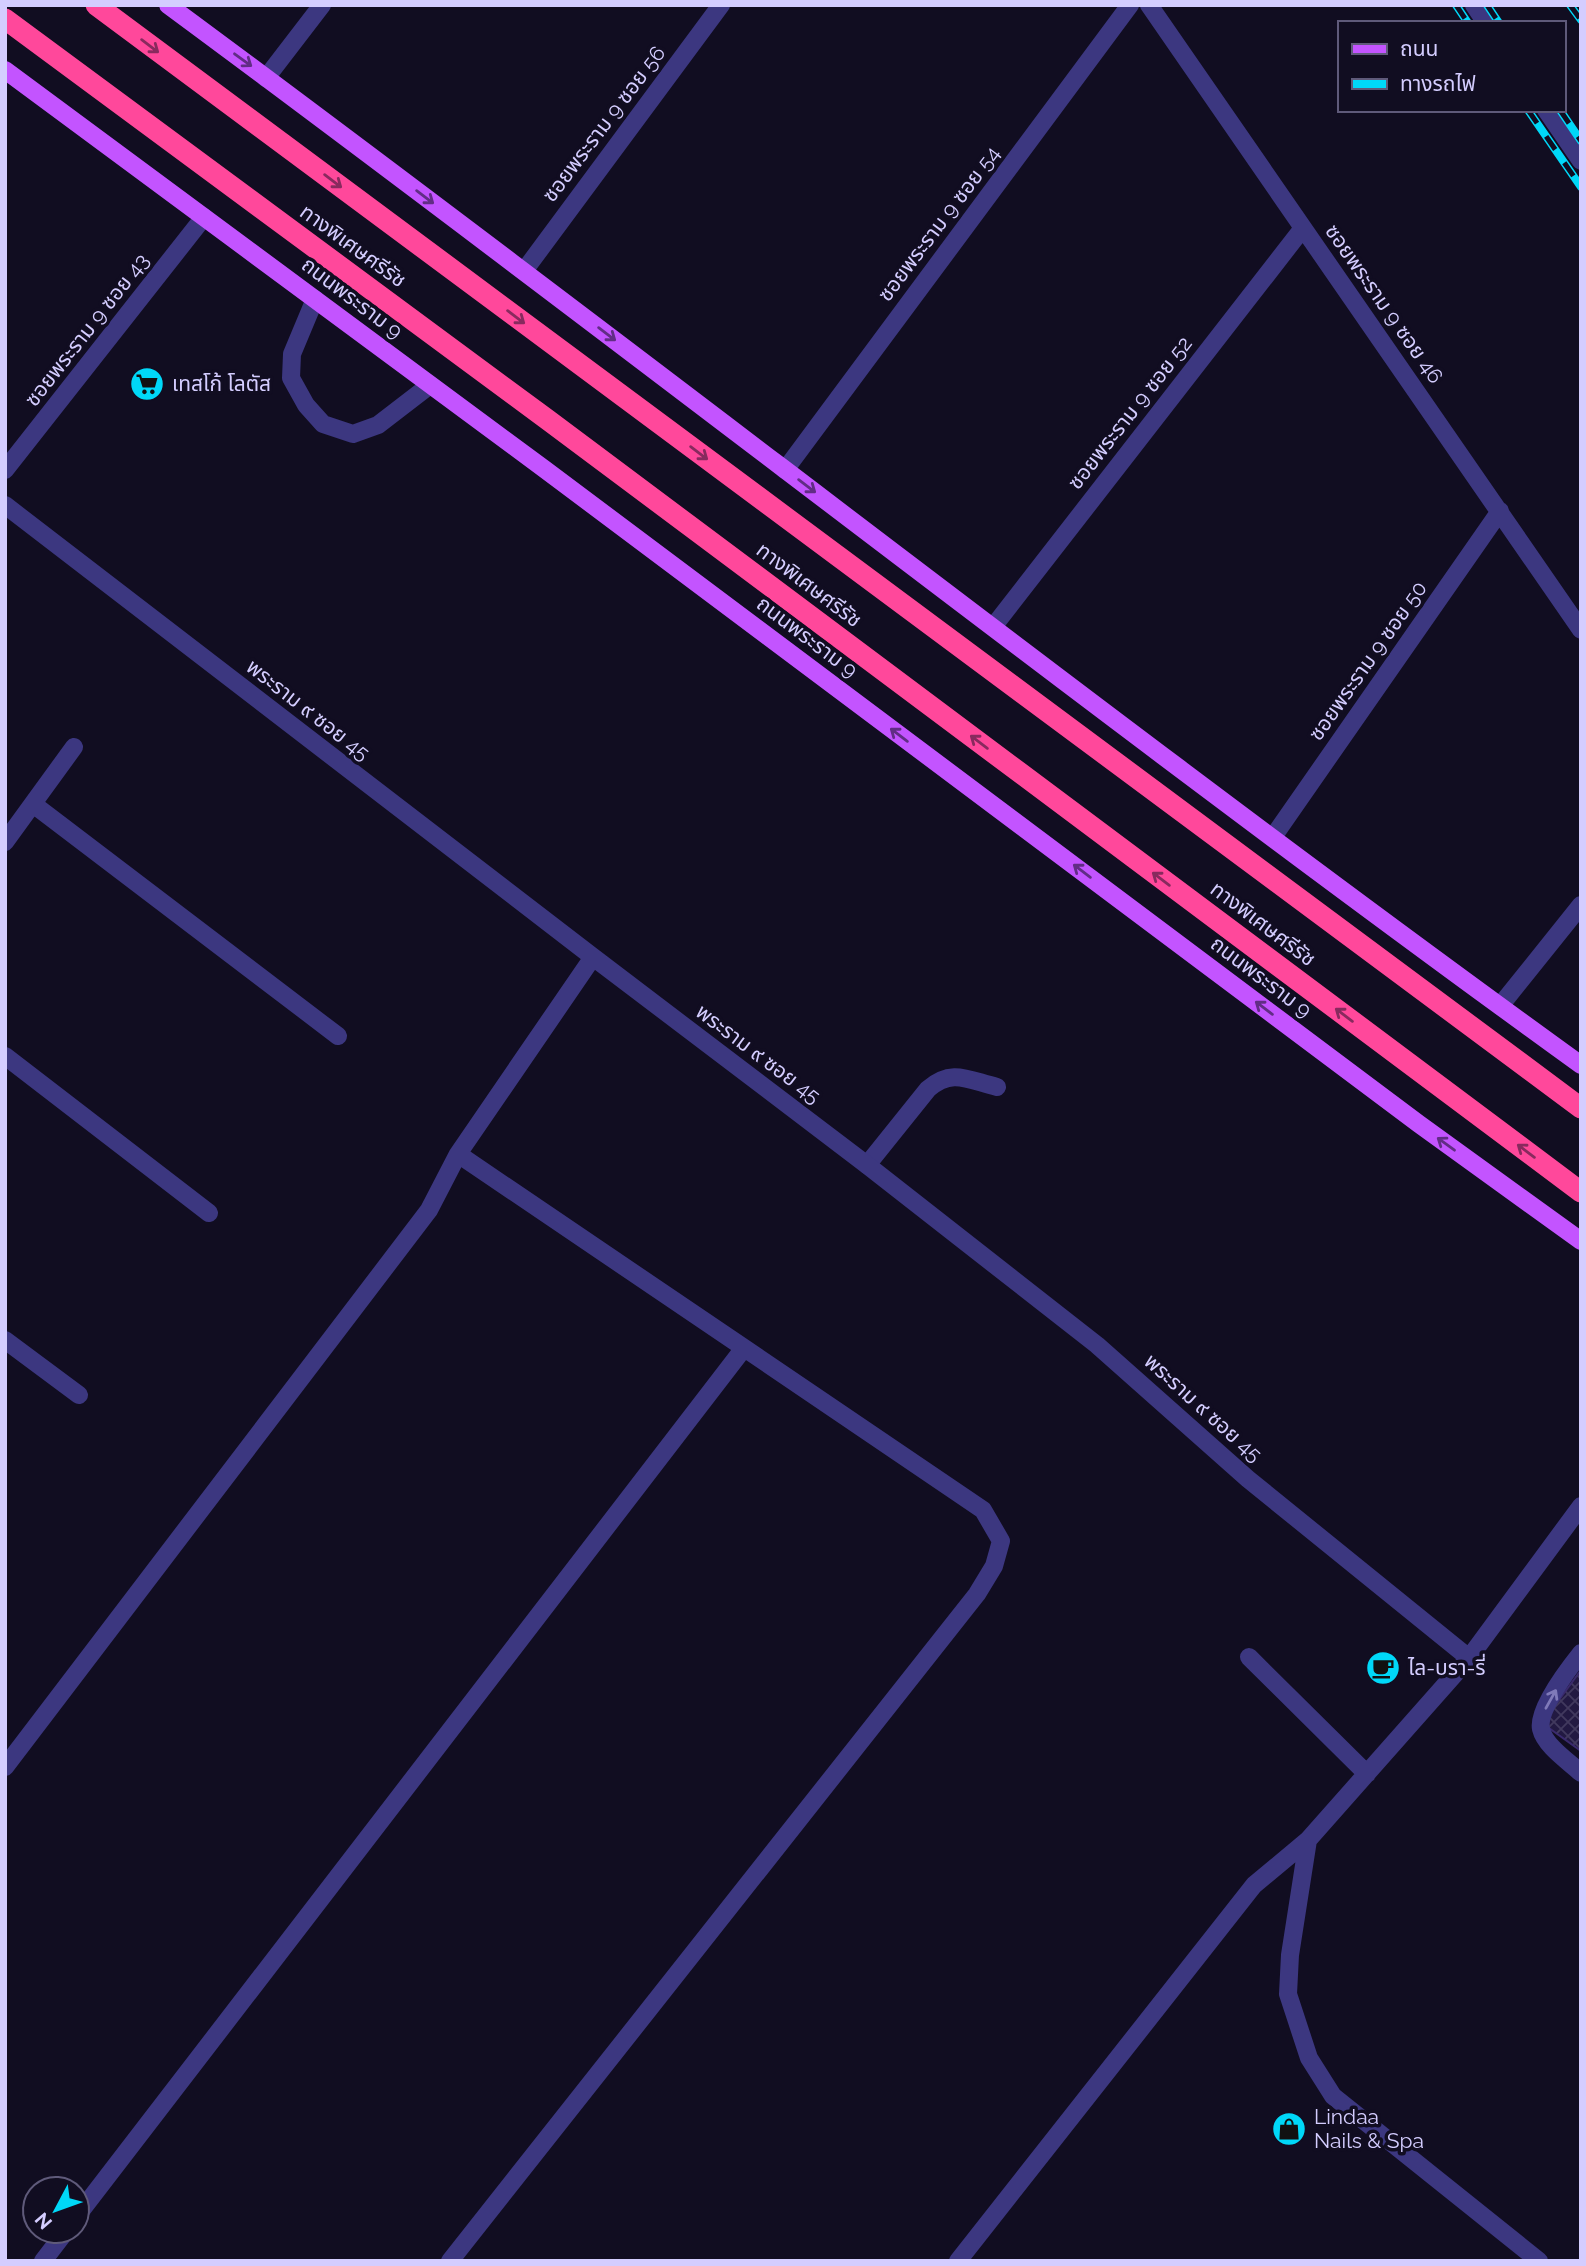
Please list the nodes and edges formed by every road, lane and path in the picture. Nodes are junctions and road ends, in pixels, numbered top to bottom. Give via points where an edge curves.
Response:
1 (96, 5) edge
2 (168, 5) edge
3 (322, 5) edge
4 (720, 5) edge
5 (1130, 5) edge
6 (1149, 5) edge
7 (1474, 5) edge
8 (5, 19) edge
9 (1485, 21) edge
10 (5, 70) edge
11 (266, 78) junction
12 (1547, 112) edge
13 (1581, 161) edge
14 (204, 218) junction
15 (1303, 228) junction
16 (524, 271) junction
17 (315, 299) junction
18 (430, 385) junction
19 (5, 470) edge
20 (785, 470) junction
21 (5, 505) edge
22 (1500, 511) junction
23 (993, 627) junction
24 (1581, 630) edge
25 (74, 747) dead end
26 (33, 804) junction
27 (1273, 837) junction
28 (5, 842) edge
29 (1581, 905) edge
30 (593, 957) junction
31 (1500, 1006) junction
32 (338, 1036) dead end
33 (5, 1056) edge
34 (1581, 1065) edge
35 (997, 1087) dead end
36 (1581, 1108) edge
37 (458, 1154) junction
38 (867, 1165) junction
39 (1581, 1192) edge
40 (209, 1213) dead end
41 (1581, 1241) edge
42 (5, 1339) edge
43 (744, 1348) junction
44 (79, 1395) dead end
45 (1581, 1506) edge
46 (1581, 1653) edge
47 (1249, 1657) dead end
48 (1469, 1658) junction
49 (5, 1767) edge
50 (1581, 1773) edge
51 (1367, 1774) junction
52 (1308, 1840) junction
53 (91, 2198) edge
54 (55, 2245) edge
55 (43, 2261) edge
56 (450, 2261) edge
57 (958, 2261) edge
58 (1539, 2261) edge

1 -> 36 highway, ทางพิเศษศรีรัช
2 -> 11 main road
3 - 11 street
4 - 16 street, ซอยพระราม 9 ซอย 56
5 - 20 street, ซอยพระราม 9 ซอย 54
6 - 15 street, ซอยพระราม 9 ซอย 46
7 - 9 street
39 -> 8 highway, ทางพิเศษศรีรัช
10 - 14 main road, ถนนพระราม 9
11 -> 16 main road
12 - 13 street
14 - 17 main road, ถนนพระราม 9
14 - 19 street, ซอยพระราม 9 ซอย 43
15 - 22 street, ซอยพระราม 9 ซอย 46
15 - 23 street, ซอยพระราม 9 ซอย 52
16 -> 20 main road
17 - 18 main road, ถนนพระราม 9
17 - 18 street via 292,354 290,378 323,424 353,434 378,425
41 -> 18 main road, ถนนพระราม 9
20 -> 23 main road
21 - 30 street, พระราม ๙ ซอย 45
22 - 24 street, ซอยพระราม 9 ซอย 46
22 - 27 street, ซอยพระราม 9 ซอย 50
23 - 27 main road
25 - 26 street
26 - 28 street
26 - 32 street
27 - 31 main road
29 - 31 street
30 - 37 street
30 - 38 street, พระราม ๙ ซอย 45
31 - 34 main road
33 - 40 street
35 - 38 street via 953,1076 939,1079
37 - 43 street
37 - 49 street via 429,1210
38 - 48 street, พระราม ๙ ซอย 45 via 1097,1345 1248,1479
42 - 44 street
43 - 53 street
43 - 56 street via 983,1510 1001,1541 994,1566
45 - 48 street
50 -> 46 street via 1541,1731 1541,1720
47 - 51 street
48 - 51 street
51 - 52 street
52 - 57 street via 1254,1885
52 - 58 street via 1288,1994 1309,2059 1333,2096
54 - 55 street

